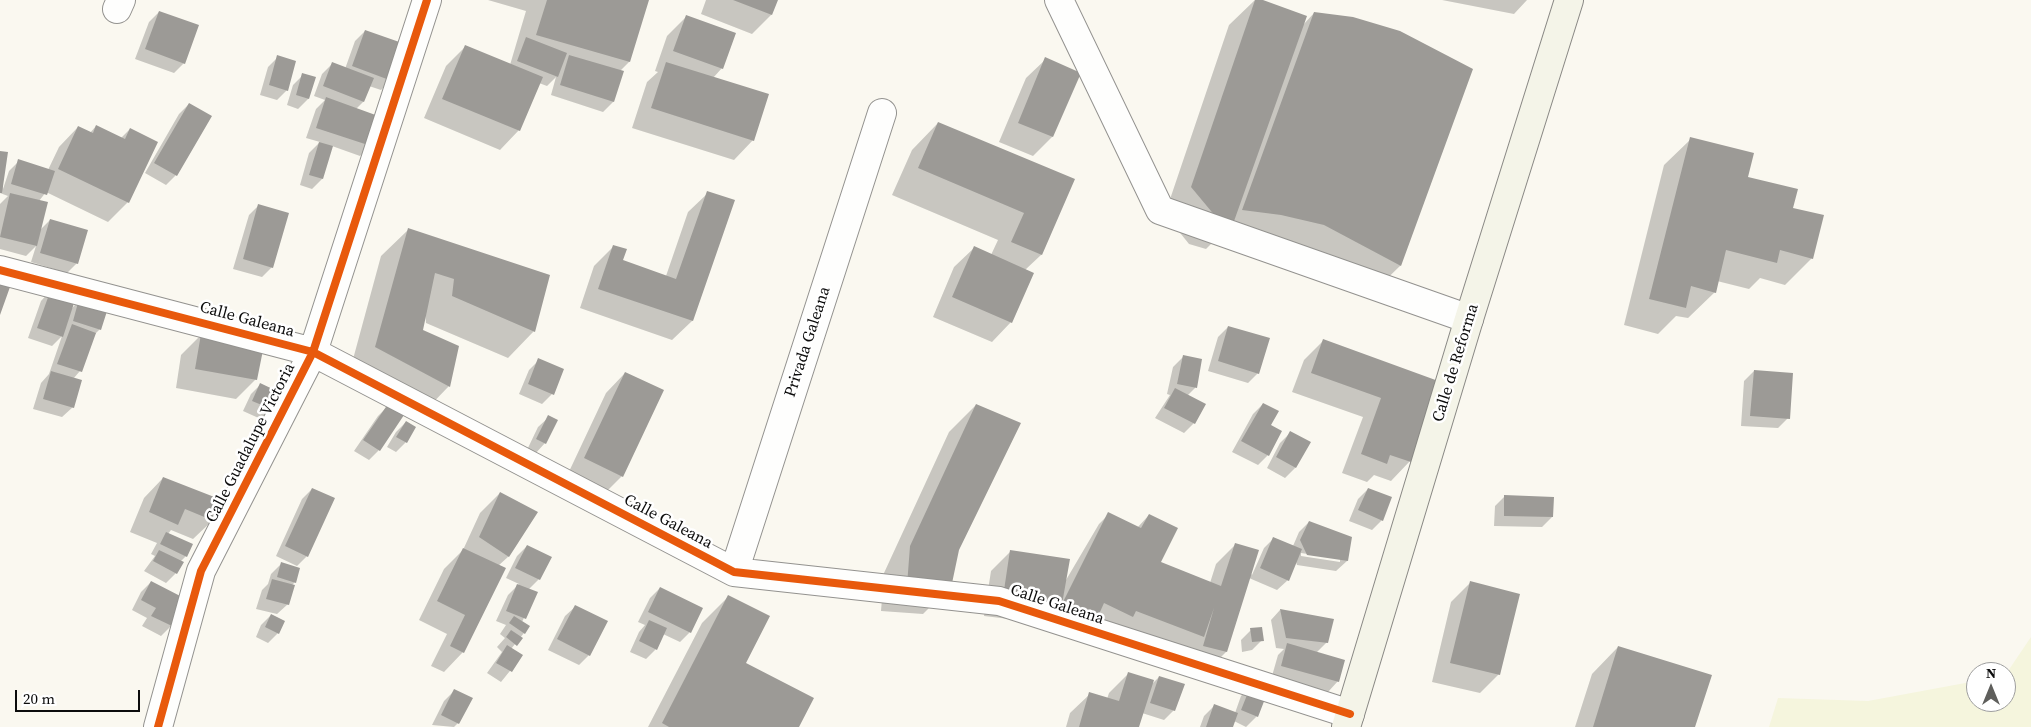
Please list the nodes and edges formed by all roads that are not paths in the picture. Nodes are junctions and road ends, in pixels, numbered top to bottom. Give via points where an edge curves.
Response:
1 (426, 0) edge
2 (1058, 0) edge
3 (1569, 0) edge
4 (882, 113) dead end
5 (0, 270) edge
6 (1469, 319) junction
7 (313, 352) junction
8 (734, 572) junction
9 (1348, 720) edge
10 (158, 727) edge

1 - 7 street, Calle Guadalupe Victoria
2 - 6 street via 1160,210
3 - 6 main road, Calle de Reforma
4 - 8 street, Privada Galeana
5 - 7 street, Calle Galeana
6 - 9 main road, Calle de Reforma
7 - 8 street, Calle Galeana
7 - 10 street, Calle Guadalupe Victoria via 200,571
8 - 9 street, Calle Galeana via 999,601

